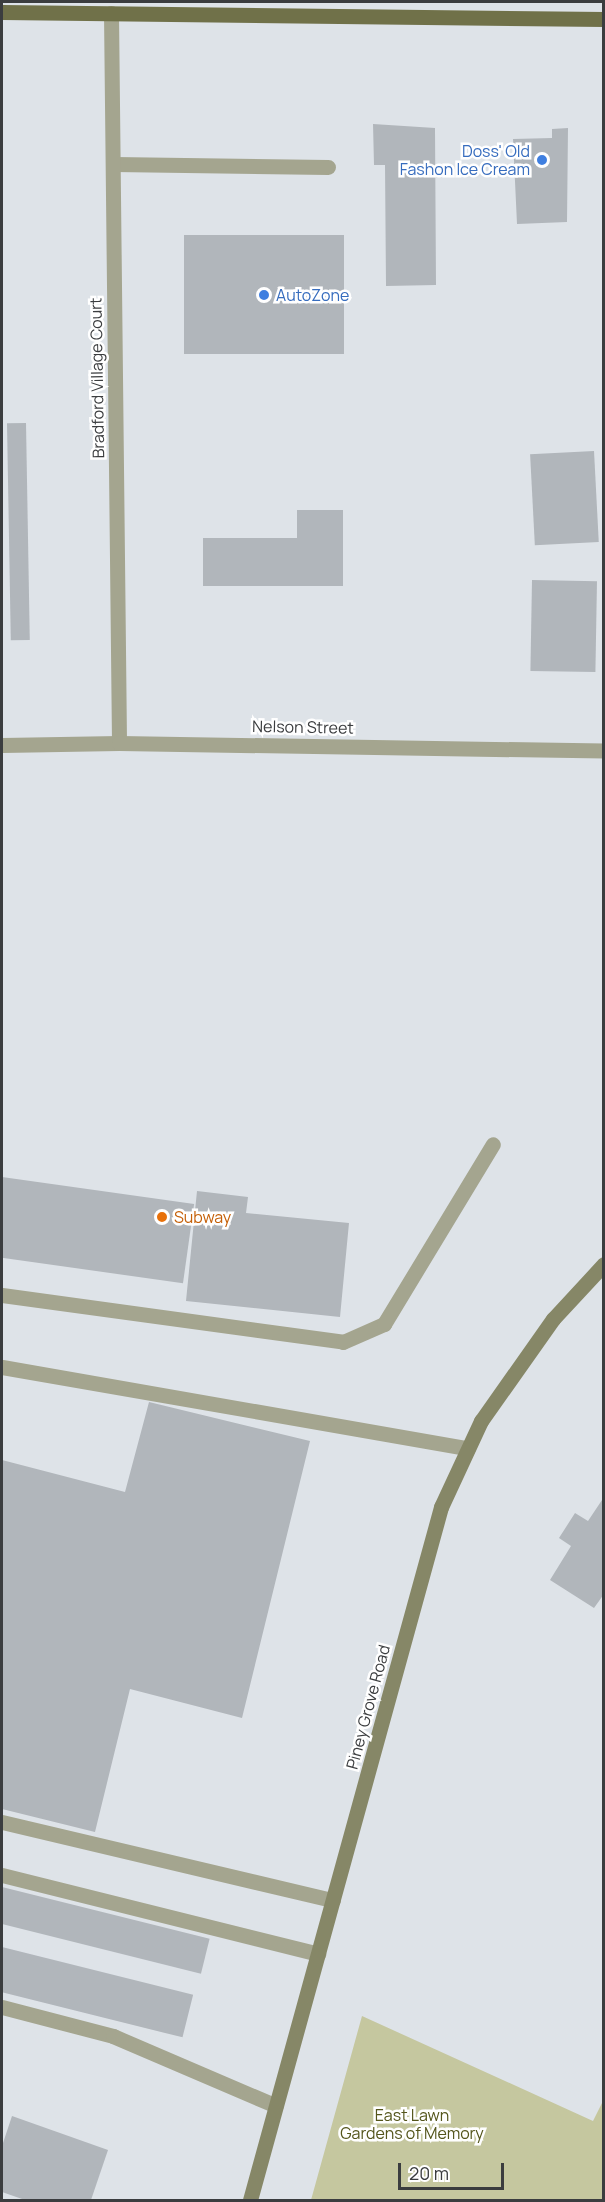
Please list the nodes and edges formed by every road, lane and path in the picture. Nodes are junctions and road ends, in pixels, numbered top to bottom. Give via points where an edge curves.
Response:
1 (2, 12) edge
2 (111, 13) junction
3 (603, 19) edge
4 (114, 164) junction
5 (328, 167) dead end
6 (119, 742) junction
7 (2, 745) edge
8 (603, 751) edge
9 (493, 1144) dead end
10 (603, 1264) edge
11 (2, 1295) edge
12 (2, 1367) edge
13 (468, 1448) junction
14 (2, 1822) edge
15 (2, 1875) edge
16 (333, 1900) junction
17 (318, 1954) junction
18 (2, 2007) edge
19 (276, 2106) junction
20 (250, 2200) edge

1 - 2 main road
2 - 3 main road
2 - 4 street, Bradford Village Court
4 - 5 street
4 - 6 street, Bradford Village Court
6 - 7 street, Nelson Street
6 - 8 street, Nelson Street
9 - 11 street via 384,1324 344,1342
10 - 13 main road, Piney Grove Road via 553,1319 481,1421
12 - 13 street
13 - 16 main road, Piney Grove Road via 441,1507
14 - 16 street
15 - 17 street
16 - 17 main road, Piney Grove Road
17 - 19 main road, Piney Grove Road
18 - 19 street via 112,2036
19 - 20 main road, Piney Grove Road

